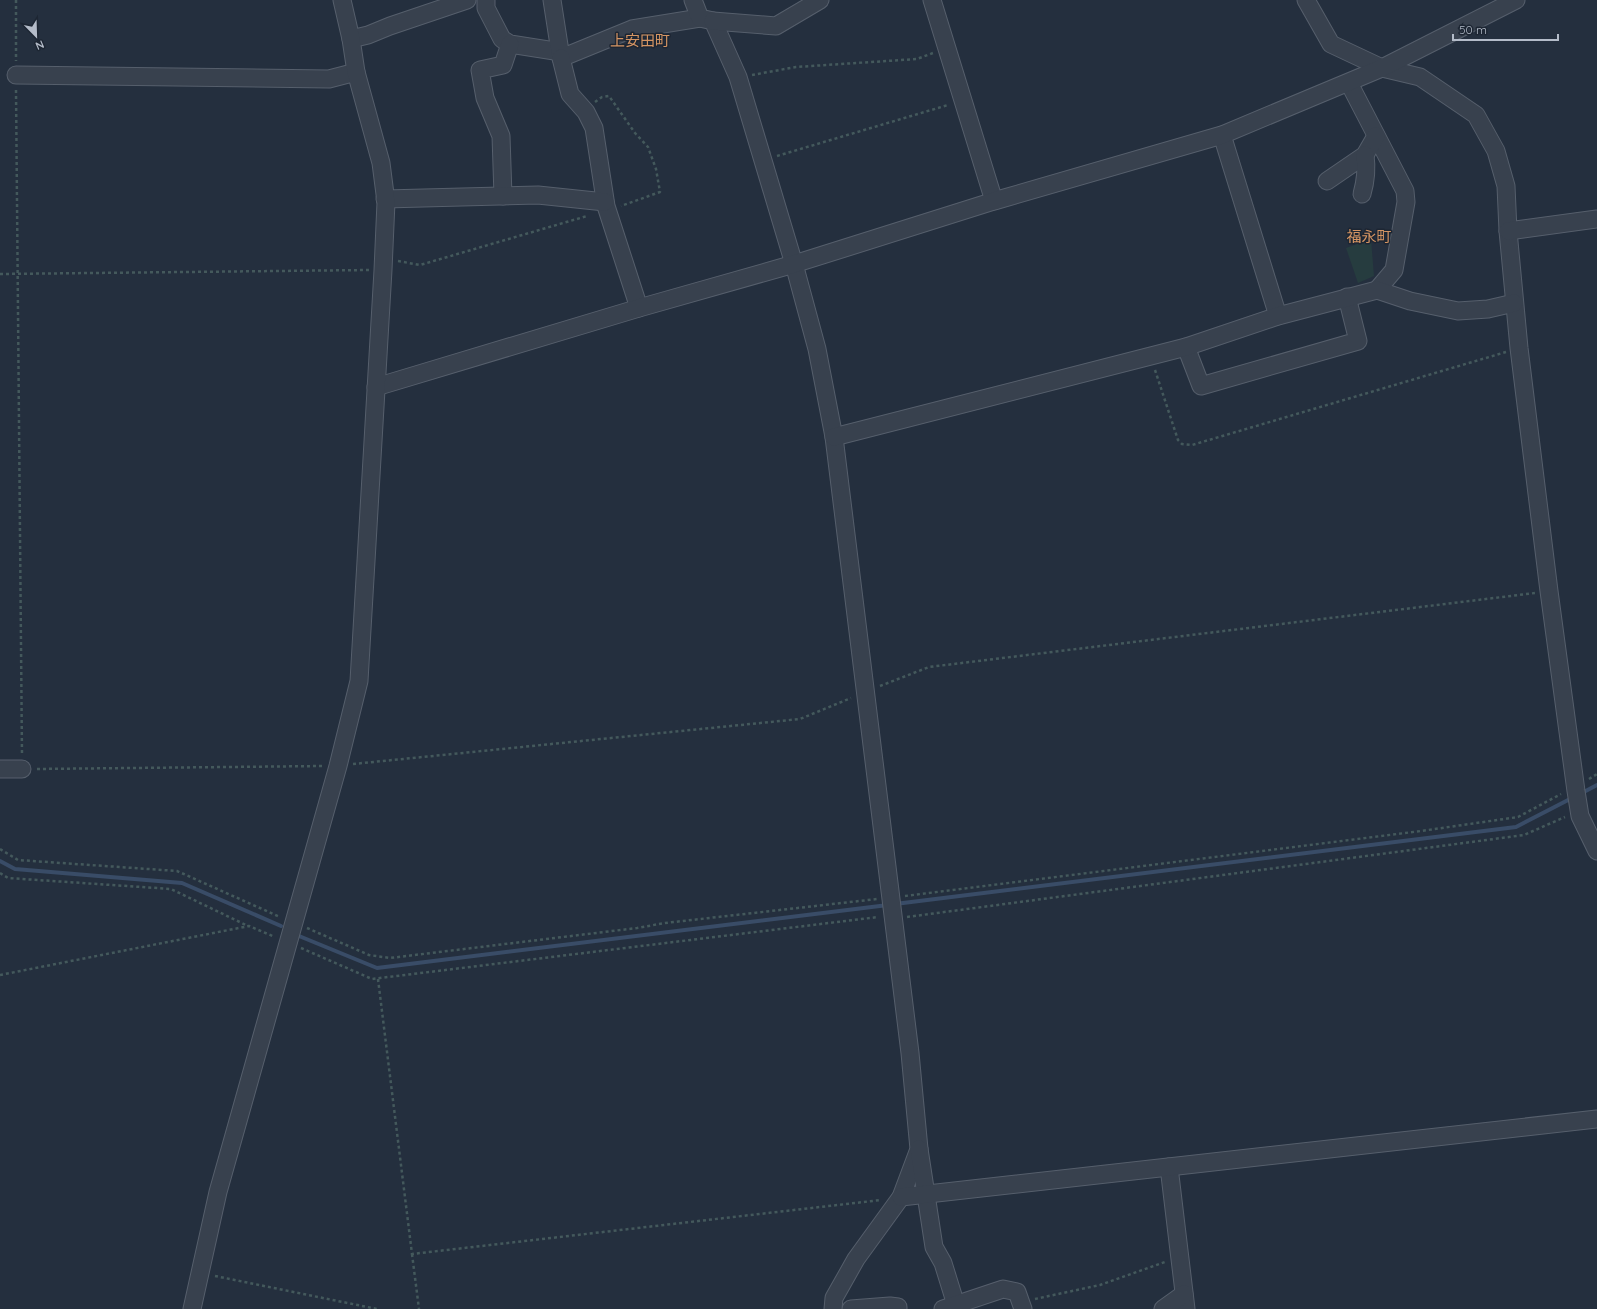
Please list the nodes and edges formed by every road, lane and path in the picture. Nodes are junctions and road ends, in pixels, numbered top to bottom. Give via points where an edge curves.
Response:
1 (16, 0) edge
2 (342, 0) edge
3 (467, 0) edge
4 (486, 0) edge
5 (552, 0) edge
6 (693, 0) edge
7 (820, 0) edge
8 (932, 0) edge
9 (1306, 0) edge
10 (1516, 0) edge
11 (706, 19) junction
12 (351, 39) junction
13 (510, 44) junction
14 (947, 48) junction
15 (561, 55) junction
16 (1382, 68) junction
17 (356, 72) junction
18 (16, 75) junction
19 (738, 77) junction
20 (1349, 83) junction
21 (609, 96) dead end
22 (963, 101) junction
23 (1222, 135) junction
24 (1376, 136) junction
25 (1365, 155) junction
26 (763, 160) junction
27 (1327, 180) dead end
28 (1362, 194) dead end
29 (503, 196) junction
30 (385, 199) junction
31 (994, 201) junction
32 (606, 206) junction
33 (1597, 219) edge
34 (1508, 231) junction
35 (383, 264) junction
36 (794, 264) junction
37 (0, 274) edge
38 (18, 274) junction
39 (1377, 290) junction
40 (1347, 297) junction
41 (1514, 303) junction
42 (639, 308) junction
43 (1278, 316) junction
44 (1186, 346) junction
45 (1519, 348) junction
46 (1150, 356) junction
47 (376, 387) junction
48 (834, 437) junction
49 (1549, 591) junction
50 (865, 692) junction
51 (338, 766) junction
52 (0, 769) edge
53 (22, 770) junction
54 (1578, 798) junction
55 (0, 849) edge
56 (1597, 851) edge
57 (0, 873) edge
58 (892, 898) junction
59 (893, 917) junction
60 (294, 923) junction
61 (249, 926) junction
62 (288, 942) junction
63 (0, 975) edge
64 (378, 979) junction
65 (1597, 1119) edge
66 (919, 1149) junction
67 (1169, 1167) junction
68 (927, 1195) junction
69 (901, 1197) junction
70 (412, 1254) junction
71 (1180, 1257) junction
72 (200, 1273) junction
73 (1185, 1301) edge
74 (1022, 1305) edge
75 (949, 1307) edge
76 (192, 1309) edge
77 (377, 1309) edge
78 (419, 1309) edge
79 (833, 1309) edge
80 (851, 1309) edge
81 (898, 1309) edge
82 (1163, 1309) edge

1 - 18 path
2 - 12 street
3 - 12 street
4 - 13 street via 486,8 502,39
5 - 15 street
6 - 11 street
7 - 11 street via 776,26
8 - 14 street
9 - 16 street via 1332,44
10 - 16 street
11 - 15 street via 632,29
11 - 19 street
12 - 17 street
13 - 15 street
13 - 29 street via 503,65 480,70 485,98 500,136
14 - 19 path via 917,59 796,67
14 - 22 street
15 - 32 street via 570,94 586,112 594,128
16 - 20 street
16 - 34 street via 1420,77 1476,115 1496,151 1506,186
17 - 18 street via 329,79
17 - 30 street via 380,163
18 - 38 path
19 - 26 street
20 - 23 street
20 - 24 street
21 - 32 path via 648,147 656,169 660,192
22 - 26 path
22 - 31 street
23 - 31 street
23 - 43 street
24 - 25 street
24 - 39 street via 1405,191 1406,202 1394,270
25 - 27 street
25 - 28 street via 1365,182
26 - 36 street
29 - 30 street
29 - 32 street via 538,195
30 - 35 street
31 - 36 street
32 - 35 path via 420,266
32 - 42 street
33 - 34 street
34 - 41 street
35 - 38 path
35 - 47 street
36 - 42 street
36 - 48 street via 817,349
37 - 38 path
38 - 53 path
39 - 40 street
39 - 41 street via 1458,311 1488,309
40 - 43 street
40 - 44 street via 1358,341 1201,386
41 - 45 street
42 - 47 street
43 - 44 street
44 - 46 street
45 - 46 path via 1192,445 1182,444 1178,440
45 - 49 street
46 - 48 street
47 - 51 street via 358,681
48 - 50 street
49 - 50 path via 929,667
49 - 54 street
50 - 51 path via 800,719
50 - 58 street
51 - 53 path
51 - 60 street
52 - 53 street
54 - 56 street via 1580,816
54 - 58 path via 1518,817 1429,830
54 - 59 path via 1524,835
55 - 60 path via 18,860 177,872
57 - 61 path via 8,878 171,889
58 - 59 street
58 - 60 path via 664,923 390,958 369,955
59 - 64 path
59 - 66 street
60 - 62 street
61 - 62 path
61 - 63 path
62 - 64 path via 372,979
62 - 72 street via 218,1192
64 - 70 path
65 - 67 street
66 - 68 street
66 - 69 street
67 - 68 street
67 - 71 street
68 - 69 street
68 - 75 street via 934,1247 943,1263
69 - 70 path
69 - 79 street via 856,1259 834,1298
70 - 78 path
71 - 73 street
71 - 74 path via 1100,1285
72 - 76 street
72 - 77 path
73 - 82 street
74 - 75 street via 1017,1292 1003,1289
80 - 81 street via 890,1306

